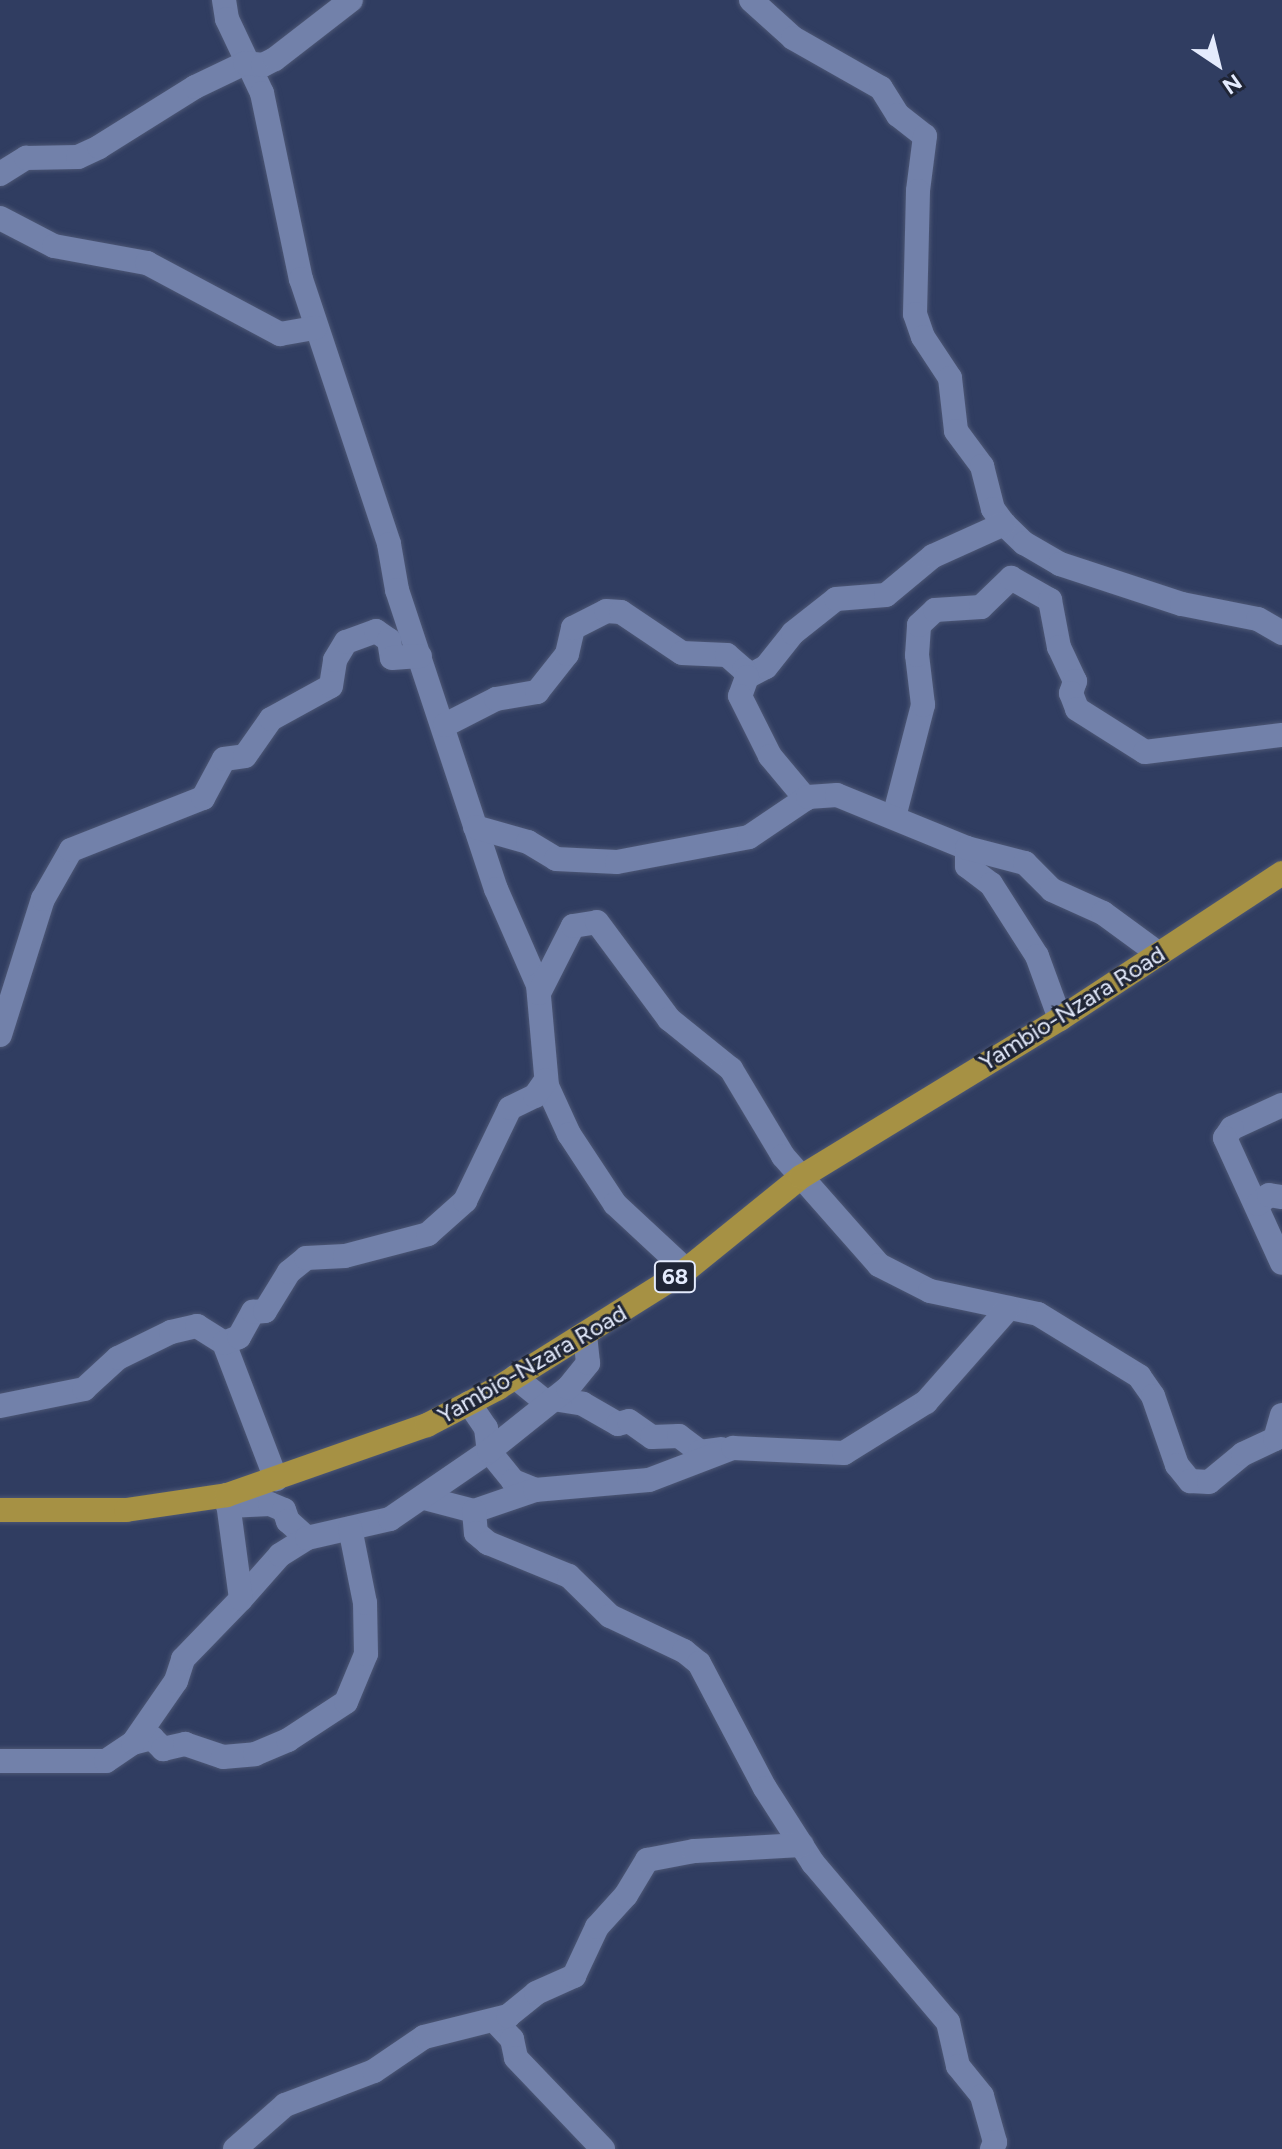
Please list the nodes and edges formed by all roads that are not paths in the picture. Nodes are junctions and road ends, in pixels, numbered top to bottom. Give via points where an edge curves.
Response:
1 (224, 0) edge
2 (351, 0) edge
3 (751, 0) edge
4 (252, 66) junction
5 (0, 174) edge
6 (0, 218) edge
7 (315, 328) junction
8 (1004, 524) junction
9 (886, 595) junction
10 (935, 610) junction
11 (1282, 633) edge
12 (420, 656) junction
13 (747, 677) junction
14 (445, 725) junction
15 (1282, 735) edge
16 (806, 799) junction
17 (894, 817) junction
18 (475, 827) junction
19 (967, 848) junction
20 (1282, 873) edge
21 (1159, 954) junction
22 (539, 993) junction
23 (1060, 1019) junction
24 (0, 1035) edge
25 (546, 1080) junction
26 (1282, 1105) edge
27 (801, 1177) junction
28 (1282, 1197) edge
29 (1258, 1204) junction
30 (1282, 1263) edge
31 (686, 1270) junction
32 (1009, 1308) junction
33 (585, 1334) junction
34 (224, 1343) junction
35 (515, 1377) junction
36 (550, 1401) junction
37 (469, 1403) junction
38 (0, 1406) edge
39 (1282, 1415) edge
40 (733, 1448) junction
41 (489, 1451) junction
42 (276, 1479) junction
43 (535, 1490) junction
44 (424, 1498) junction
45 (227, 1500) junction
46 (0, 1510) edge
47 (474, 1511) junction
48 (350, 1528) junction
49 (307, 1538) junction
50 (241, 1599) junction
51 (133, 1743) junction
52 (0, 1761) edge
53 (802, 1845) junction
54 (495, 2021) junction
55 (235, 2149) edge
56 (603, 2149) edge
57 (992, 2149) edge

1 - 4 street via 227,19
2 - 4 street via 275,59
3 - 8 street via 793,38 881,88 898,115 925,136 915,314 923,337 950,378 956,431 982,466 993,509
4 - 5 street via 245,63 195,87 146,122 134,123 78,157 26,158
4 - 7 street
6 - 7 street via 54,246 147,263 280,334
7 - 12 street via 364,464
8 - 9 street via 933,556
8 - 11 street via 1060,564 1182,604 1258,619
9 - 10 street
9 - 13 street via 836,599 793,633 766,667
10 - 15 street via 981,607 1011,578 1031,594 1047,597 1075,681 1071,693 1077,709 1145,752
10 - 17 street via 919,625 923,705
12 - 14 street
12 - 24 street via 392,658 389,640 376,631 346,642 335,660 331,686 271,719 245,756 224,759 203,798 71,850 43,899
13 - 14 street via 727,655 682,653 621,612 606,611 573,628 567,654 537,692 496,699
13 - 16 street via 740,696 770,756
14 - 18 street
16 - 17 street via 837,795
16 - 18 street via 749,837 727,839 704,850 671,850 617,862 556,859 528,842
17 - 19 street
18 - 22 street
19 - 21 street via 1025,863 1052,890 1103,913
19 - 23 street via 967,866 991,884 1037,956
20 - 21 main road, Yambio-Nzara Road / 68
21 - 23 main road, Yambio-Nzara Road / 68
22 - 25 street
22 - 27 street via 573,926 597,922 669,1019 731,1069
23 - 27 main road, Yambio-Nzara Road / 68
25 - 31 street via 569,1134 615,1204
25 - 34 street via 535,1096 510,1108 465,1201 428,1234 345,1256 306,1258 289,1272 265,1311 253,1312 239,1337
26 - 29 street via 1232,1128 1225,1138
27 - 31 main road, Yambio-Nzara Road / 68
27 - 32 street via 879,1265 930,1291
28 - 29 street via 1269,1195
29 - 30 street
31 - 33 main road, Yambio-Nzara Road / 68
32 - 39 street via 1038,1314 1139,1376 1153,1396 1177,1465 1190,1481 1209,1482 1243,1454 1275,1439
32 - 40 street via 926,1402 894,1427 844,1453
33 - 35 main road, Yambio-Nzara Road / 68
33 - 36 street via 588,1363
34 - 38 street via 197,1326 171,1332 118,1358 84,1389
34 - 42 street
35 - 36 street
35 - 37 main road, Yambio-Nzara Road / 68
36 - 40 street via 583,1404 604,1420 629,1421 652,1437 679,1436 700,1452
36 - 41 street
37 - 41 street via 486,1428
37 - 42 main road, Yambio-Nzara Road / 68 via 427,1425
40 - 43 street via 649,1480
41 - 43 street via 513,1481
41 - 44 street
42 - 45 main road, Yambio-Nzara Road / 68
43 - 47 street
44 - 47 street
44 - 48 street via 390,1519
45 - 46 main road, Yambio-Nzara Road / 68 via 126,1510
45 - 49 street via 284,1510
45 - 50 street
47 - 53 street via 476,1533 488,1543 569,1576 610,1616 699,1663
48 - 49 street
48 - 51 street via 365,1603 366,1654 346,1702 288,1740 255,1754 223,1757 185,1744 163,1749 152,1738
49 - 50 street via 280,1555
50 - 51 street via 183,1659 176,1681
51 - 52 street via 106,1761
53 - 54 street via 694,1851 647,1860 626,1895 597,1927 574,1976
53 - 57 street via 904,1975 948,2022 958,2066 982,2096 995,2142
54 - 55 street via 424,2037 374,2071 308,2093 285,2105
54 - 56 street via 512,2039 516,2058

